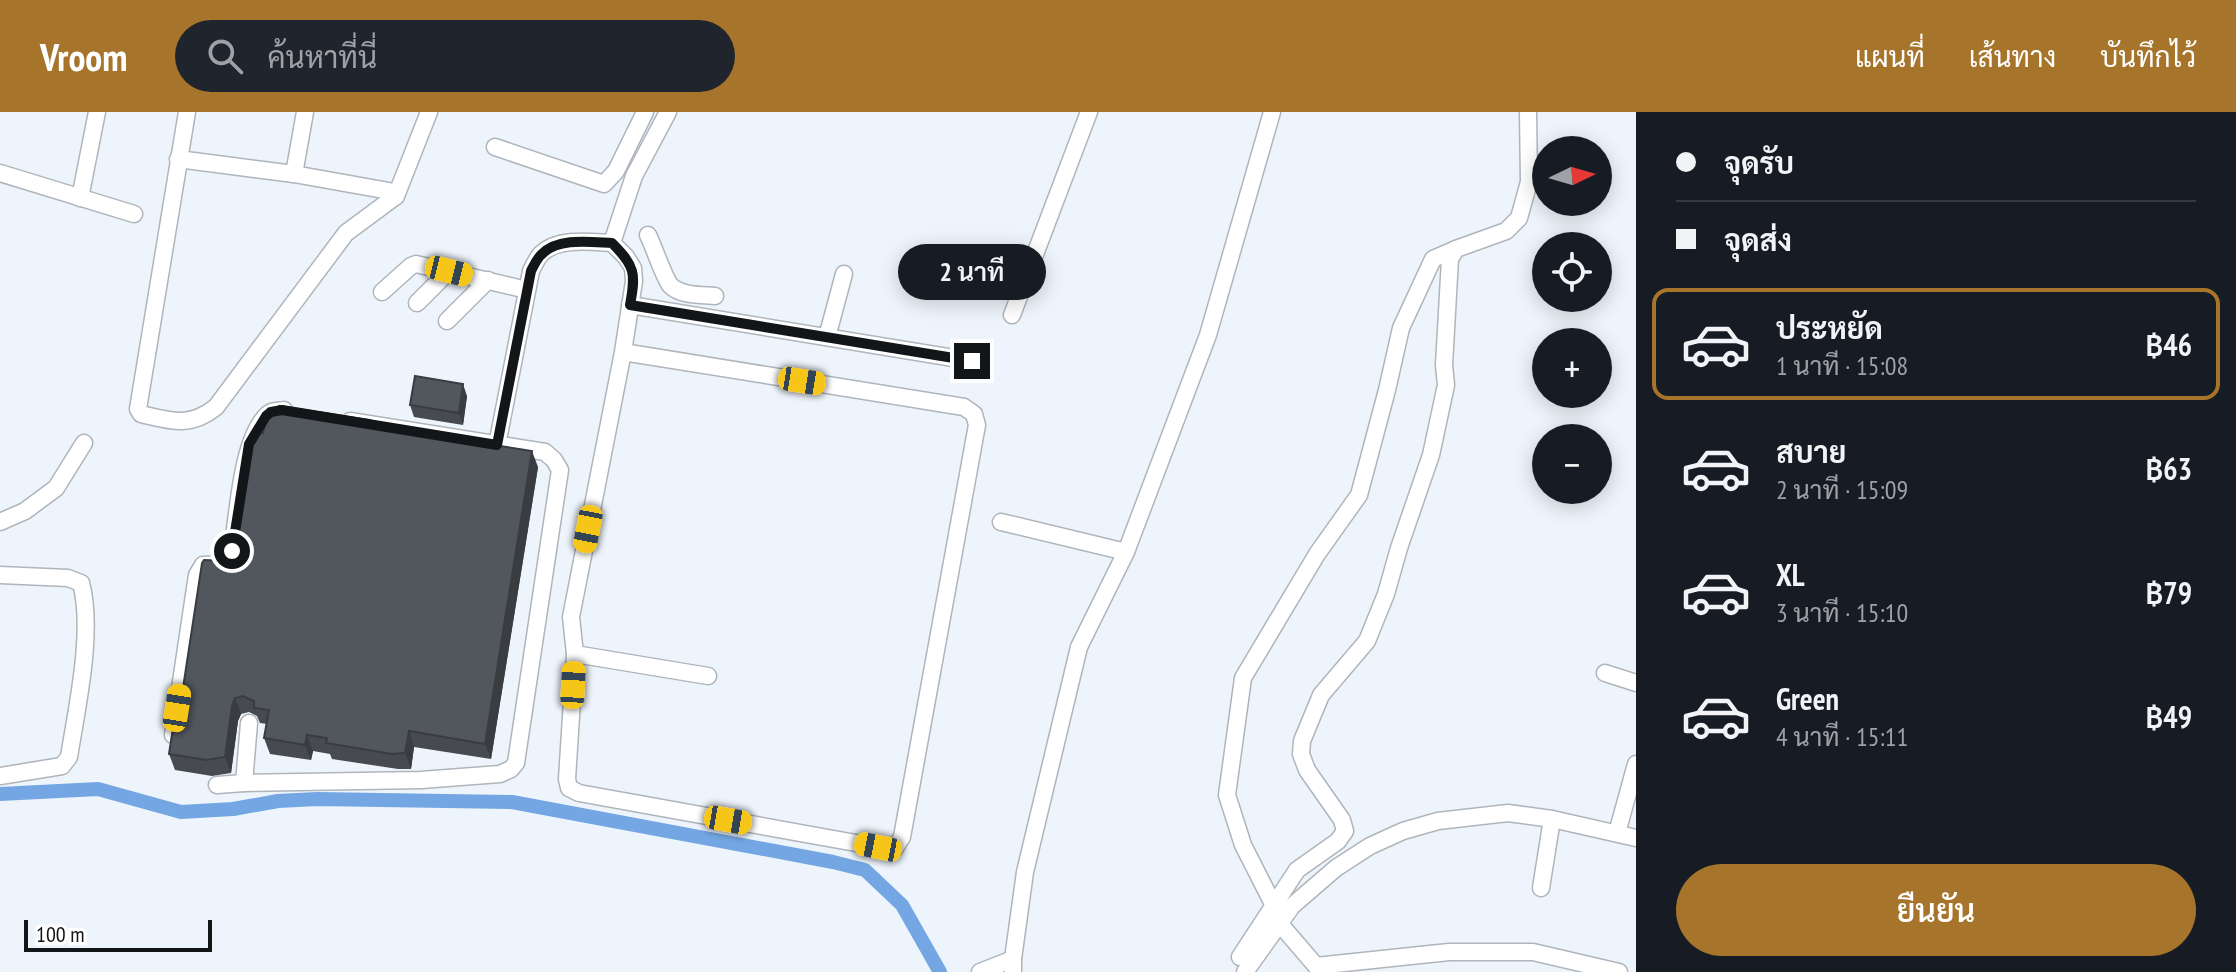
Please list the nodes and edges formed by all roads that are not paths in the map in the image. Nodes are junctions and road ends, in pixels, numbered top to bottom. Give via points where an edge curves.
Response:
1 (97, 112) edge
2 (187, 112) edge
3 (305, 112) edge
4 (429, 112) edge
5 (645, 112) edge
6 (668, 112) edge
7 (1089, 112) edge
8 (1272, 112) edge
9 (1528, 112) edge
10 (495, 147) dead end
11 (178, 159) junction
12 (0, 173) edge
13 (294, 174) junction
14 (396, 196) junction
15 (80, 198) junction
16 (134, 214) dead end
17 (648, 235) dead end
18 (612, 243) junction
19 (1456, 249) junction
20 (449, 271) junction
21 (844, 274) dead end
22 (488, 280) junction
23 (527, 290) junction
24 (679, 291) junction
25 (382, 292) dead end
26 (715, 296) dead end
27 (417, 303) dead end
28 (630, 305) junction
29 (675, 312) junction
30 (1012, 315) dead end
31 (447, 321) dead end
32 (827, 337) junction
33 (623, 352) junction
34 (972, 361) dead end
35 (297, 413) edge
36 (328, 418) edge
37 (84, 443) dead end
38 (497, 445) junction
39 (0, 522) edge
40 (1001, 522) dead end
41 (1126, 552) junction
42 (0, 575) edge
43 (575, 654) junction
44 (1605, 673) dead end
45 (708, 676) dead end
46 (1636, 683) edge
47 (249, 723) dead end
48 (173, 735) edge
49 (1636, 764) edge
50 (0, 776) edge
51 (244, 783) junction
52 (217, 785) dead end
53 (1552, 819) junction
54 (1617, 833) junction
55 (1636, 838) edge
56 (1541, 888) dead end
57 (1274, 906) junction
58 (1280, 924) junction
59 (1247, 962) edge
60 (1013, 966) edge
61 (980, 972) edge
62 (1266, 972) edge
63 (1619, 972) edge

1 - 15 street
2 - 11 street
3 - 13 street
4 - 14 street
5 - 10 street via 604,184
6 - 18 street via 634,176
7 - 30 street
8 - 41 street via 1208,335
9 - 19 street via 1529,182 1519,218 1506,231
11 - 13 street
11 - 14 street via 138,409 174,422 204,417 216,407 346,233
12 - 15 street
13 - 14 street
15 - 16 street
17 - 24 street via 671,285
18 - 23 street via 584,241 548,248 531,271
18 - 28 street via 633,268
19 - 57 street via 1433,259 1401,328 1359,495 1243,678 1227,795 1243,845
19 - 57 street via 1450,259 1446,385 1431,455 1367,641 1321,695 1302,741 1307,770 1345,831 1297,870
20 - 22 street
20 - 25 street via 416,264
20 - 27 street
21 - 32 street
22 - 23 street
22 - 31 street
23 - 38 street
24 - 26 street
24 - 29 street
28 - 29 street
28 - 33 street
29 - 32 street
32 - 34 street
33 - 43 street via 571,617
33 - 43 street via 964,407 974,414 977,425 902,837 895,848 878,847 569,788
35 - 48 street via 282,410 266,416 249,444 232,551 225,564 203,565 197,575
36 - 38 street
37 - 39 street via 56,488
38 - 51 street via 545,452 560,470 516,763 500,774 421,780
40 - 41 street
41 - 60 street via 1079,647 1025,872
42 - 50 street via 68,578 81,583 86,600 83,675 69,757 62,766
43 - 45 street
44 - 46 street
47 - 51 street
49 - 54 street
51 - 52 street
53 - 54 street
53 - 56 street
53 - 58 street via 1508,813 1403,831 1336,868 1292,906
54 - 55 street
57 - 58 street
57 - 59 street
58 - 59 street
58 - 63 street via 1316,966 1449,952 1533,952
59 - 62 street
60 - 61 street

